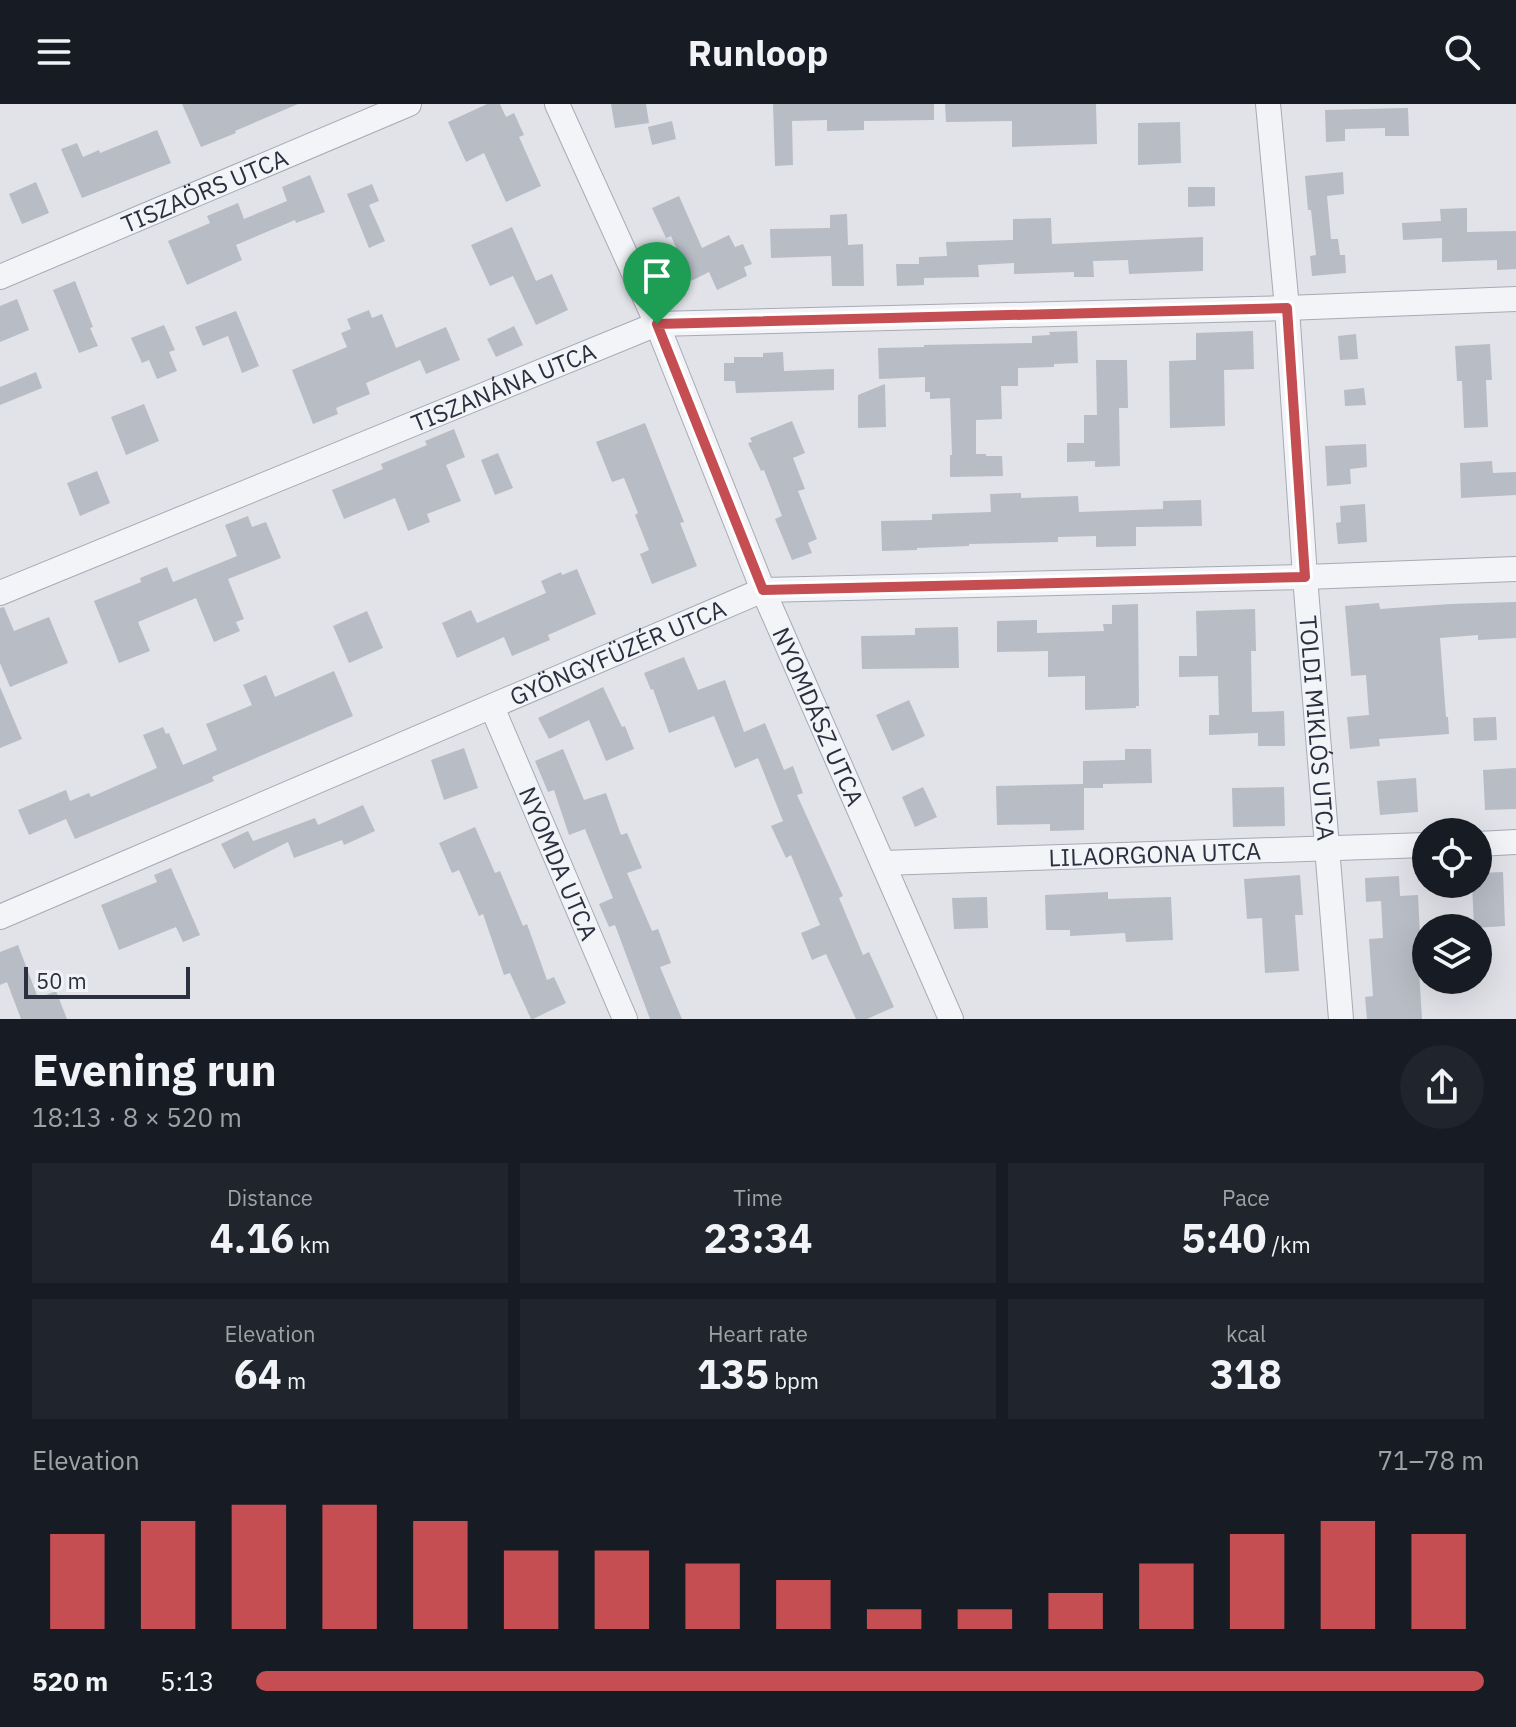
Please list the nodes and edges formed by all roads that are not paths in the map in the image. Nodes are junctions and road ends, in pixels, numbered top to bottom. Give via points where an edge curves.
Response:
1 (409, 104) edge
2 (557, 104) edge
3 (1268, 104) edge
4 (0, 277) edge
5 (1516, 299) edge
6 (1287, 308) junction
7 (657, 324) junction
8 (1516, 569) edge
9 (1305, 577) junction
10 (763, 590) junction
11 (0, 593) edge
12 (492, 707) junction
13 (1516, 842) edge
14 (1492, 843) edge
15 (1412, 845) edge
16 (1328, 848) junction
17 (883, 863) junction
18 (0, 917) edge
19 (625, 1019) edge
20 (951, 1019) edge
21 (1341, 1019) edge

1 - 4 street, TISZAÖRS UTCA
2 - 7 street, NYOMDÁSZ UTCA
3 - 6 street, TOLDI MIKLÓS UTCA
5 - 6 street, TISZANÁNA UTCA
6 - 7 street, TISZANÁNA UTCA
6 - 9 street, TOLDI MIKLÓS UTCA
7 - 10 street, NYOMDÁSZ UTCA
7 - 11 street, TISZANÁNA UTCA
8 - 9 street, GYÖNGYFÜZÉR UTCA
9 - 10 street, GYÖNGYFÜZÉR UTCA
9 - 16 street, TOLDI MIKLÓS UTCA
10 - 12 street, GYÖNGYFÜZÉR UTCA
10 - 17 street, NYOMDÁSZ UTCA
12 - 18 street, GYÖNGYFÜZÉR UTCA
12 - 19 street, NYOMDA UTCA
13 - 14 street
15 - 16 street, LILAORGONA UTCA
16 - 17 street, LILAORGONA UTCA
16 - 21 street, TOLDI MIKLÓS UTCA
17 - 20 street, NYOMDÁSZ UTCA

